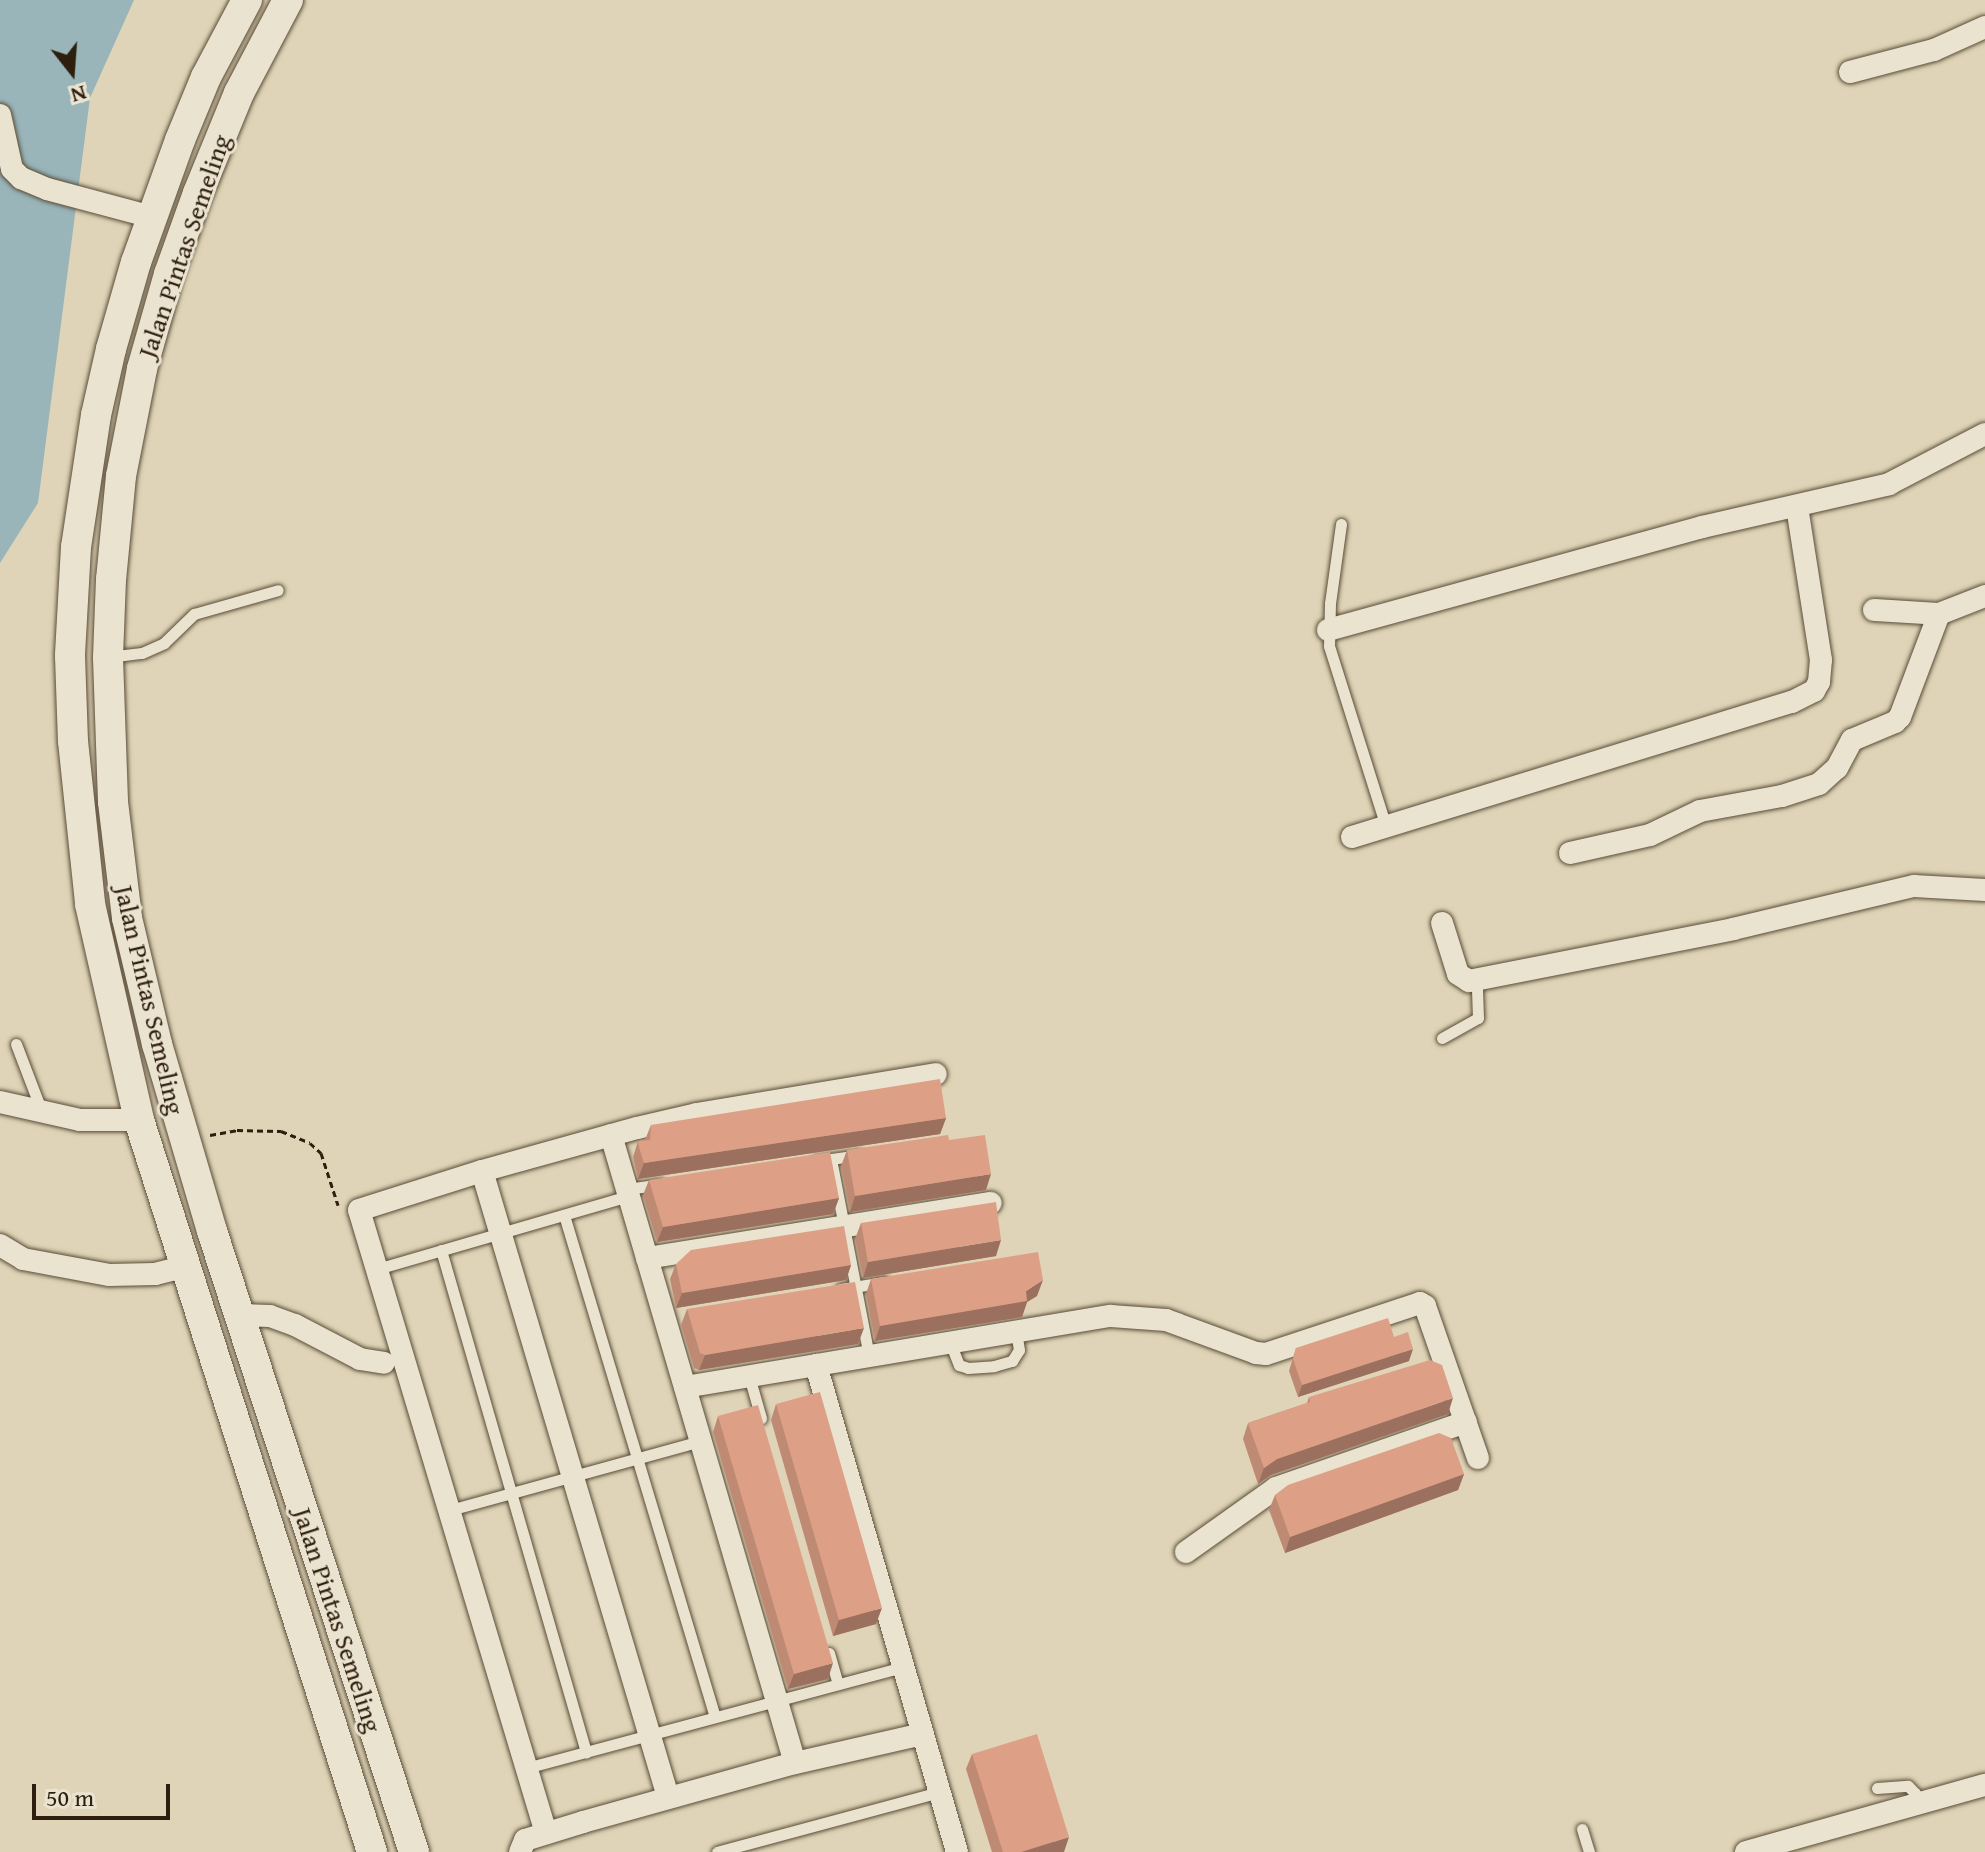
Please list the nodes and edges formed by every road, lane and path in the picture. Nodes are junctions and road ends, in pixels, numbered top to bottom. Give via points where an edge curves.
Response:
1 (247, 0) edge
2 (288, 0) edge
3 (1985, 27) edge
4 (1850, 72) dead end
5 (0, 115) edge
6 (152, 217) junction
7 (1985, 434) edge
8 (1797, 507) junction
9 (1341, 524) dead end
10 (278, 590) dead end
11 (1985, 596) edge
12 (1874, 610) dead end
13 (1939, 614) junction
14 (1328, 630) junction
15 (108, 658) junction
16 (1386, 827) junction
17 (1352, 837) dead end
18 (1570, 853) dead end
19 (1985, 890) edge
20 (1442, 923) dead end
21 (1477, 981) junction
22 (1442, 1038) dead end
23 (16, 1044) dead end
24 (936, 1074) dead end
25 (0, 1101) edge
26 (42, 1113) junction
27 (139, 1120) junction
28 (611, 1135) junction
29 (184, 1140) junction
30 (875, 1152) edge
31 (831, 1159) junction
32 (799, 1164) edge
33 (482, 1171) junction
34 (674, 1182) edge
35 (628, 1193) junction
36 (992, 1203) edge
37 (339, 1208) dead end
38 (564, 1215) junction
39 (845, 1224) junction
40 (501, 1233) junction
41 (0, 1245) edge
42 (441, 1250) junction
43 (647, 1258) junction
44 (184, 1267) junction
45 (377, 1269) junction
46 (901, 1279) edge
47 (856, 1287) junction
48 (827, 1292) edge
49 (240, 1315) junction
50 (869, 1356) junction
51 (384, 1363) dead end
52 (816, 1365) junction
53 (749, 1376) junction
54 (685, 1387) junction
55 (1466, 1422) junction
56 (766, 1435) edge
57 (701, 1441) junction
58 (636, 1458) junction
59 (1478, 1458) dead end
60 (573, 1475) junction
61 (511, 1492) junction
62 (450, 1510) junction
63 (1186, 1552) dead end
64 (825, 1640) edge
65 (904, 1667) junction
66 (838, 1684) junction
67 (777, 1701) junction
68 (715, 1717) junction
69 (923, 1734) junction
70 (650, 1735) junction
71 (586, 1752) junction
72 (795, 1763) junction
73 (525, 1768) junction
74 (1985, 1785) edge
75 (1877, 1788) dead end
76 (939, 1792) junction
77 (668, 1797) junction
78 (1918, 1803) junction
79 (1582, 1829) dead end
80 (546, 1833) junction
81 (372, 1852) edge
82 (414, 1852) edge
83 (520, 1852) edge
84 (717, 1852) edge
85 (957, 1852) edge
86 (1589, 1852) edge
87 (1746, 1852) edge

1 - 6 main road, Jalan Pintas Semeling via 206,77
2 - 15 main road, Jalan Pintas Semeling via 209,164 145,357 115,524
3 - 4 street via 1934,50
5 - 6 street via 12,169 21,178
6 - 27 main road, Jalan Pintas Semeling via 96,415 79,519 70,656 85,871
7 - 8 street via 1900,481
8 - 14 street via 1672,535
8 - 16 street via 1821,660 1814,691
9 - 14 lane
10 - 15 lane via 194,614 164,643
11 - 13 street
12 - 13 street
13 - 18 street via 1900,717 1852,740 1837,768 1819,784 1700,811 1650,835
14 - 16 lane
15 - 29 main road, Jalan Pintas Semeling via 113,802 127,918
16 - 17 street
19 - 21 street via 1914,886
20 - 21 street via 1458,974
21 - 22 lane via 1478,1018
23 - 26 lane
24 - 28 street via 697,1114
25 - 26 street
26 - 27 street via 80,1120
27 - 44 main road, Jalan Pintas Semeling
28 - 33 street
28 - 35 street
29 - 37 path via 260,1129 310,1143 321,1153
29 - 49 main road, Jalan Pintas Semeling
30 - 31 lane
31 - 32 lane
31 - 39 lane
33 - 40 street
33 - 45 street via 359,1210
34 - 35 lane
35 - 38 lane
35 - 43 street
36 - 39 street
38 - 40 lane
38 - 58 lane
39 - 43 street
39 - 47 lane
40 - 42 lane
40 - 60 street
41 - 44 street via 23,1259 109,1275
42 - 45 lane
42 - 61 lane
43 - 54 street via 672,1318
44 - 81 main road, Jalan Pintas Semeling
45 - 62 street
46 - 47 lane
47 - 48 lane
47 - 50 lane
49 - 51 street via 270,1316 360,1359
49 - 82 main road, Jalan Pintas Semeling
50 - 52 street
50 - 55 street via 1111,1316 1147,1316 1266,1354 1420,1303 1437,1360
52 - 53 street
52 - 65 street
53 - 54 street
53 - 56 lane
54 - 57 street
55 - 59 street
55 - 63 street via 1276,1488
57 - 58 lane
57 - 67 street
58 - 60 lane
58 - 68 lane
60 - 61 lane
60 - 70 street
61 - 62 lane
61 - 71 lane
62 - 73 street
64 - 66 lane
65 - 66 lane
65 - 69 street
66 - 67 lane
67 - 68 lane
67 - 72 street
68 - 70 lane
69 - 72 street
69 - 76 street
70 - 71 lane
70 - 77 street
71 - 73 lane
72 - 77 street
73 - 80 street
74 - 78 street
75 - 78 lane via 1908,1786
76 - 84 lane
76 - 85 street
77 - 80 street
78 - 87 street
79 - 86 lane
80 - 83 street via 525,1840

